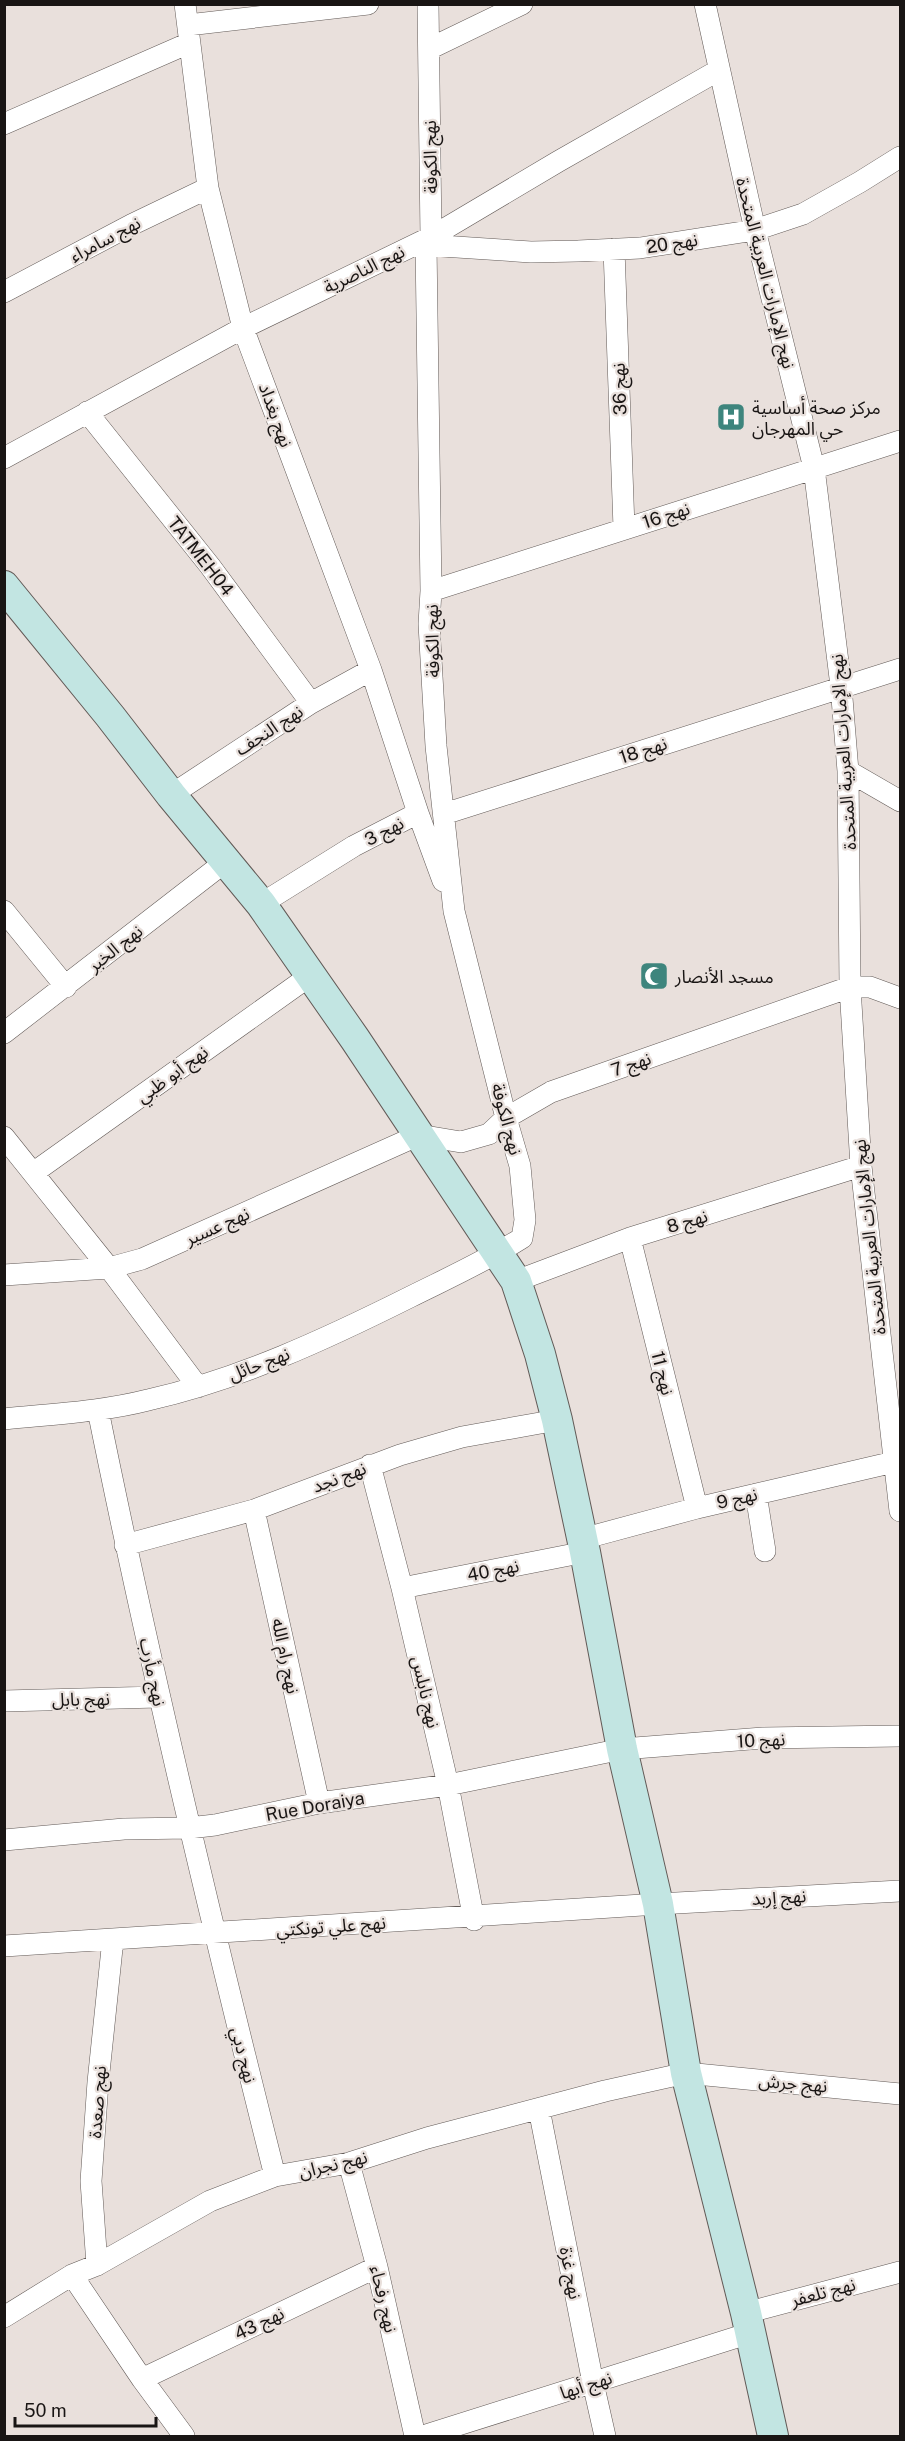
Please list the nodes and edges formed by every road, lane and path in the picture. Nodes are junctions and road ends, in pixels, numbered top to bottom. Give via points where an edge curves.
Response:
1 (185, 4) edge
2 (368, 4) edge
3 (428, 4) edge
4 (522, 4) edge
5 (705, 4) edge
6 (189, 34) junction
7 (429, 49) junction
8 (718, 70) junction
9 (4, 124) edge
10 (900, 157) edge
11 (208, 188) junction
12 (755, 230) junction
13 (429, 241) junction
14 (614, 249) junction
15 (4, 292) edge
16 (243, 328) junction
17 (87, 412) junction
18 (900, 441) edge
19 (4, 458) edge
20 (814, 468) junction
21 (624, 528) junction
22 (6, 589) edge
23 (431, 591) junction
24 (900, 669) edge
25 (371, 670) junction
26 (841, 686) junction
27 (311, 703) junction
28 (848, 771) junction
29 (171, 795) junction
30 (900, 801) edge
31 (418, 813) junction
32 (444, 814) junction
33 (225, 862) junction
34 (261, 904) junction
35 (454, 911) junction
36 (5, 912) edge
37 (311, 975) junction
38 (66, 987) junction
39 (850, 987) junction
40 (900, 998) edge
41 (4, 1033) edge
42 (506, 1118) junction
43 (419, 1135) junction
44 (4, 1137) edge
45 (861, 1167) junction
46 (33, 1173) junction
47 (630, 1238) junction
48 (496, 1254) junction
49 (109, 1268) junction
50 (4, 1275) edge
51 (516, 1281) junction
52 (198, 1387) junction
53 (98, 1410) junction
54 (4, 1419) edge
55 (557, 1420) junction
56 (894, 1462) junction
57 (370, 1465) junction
58 (756, 1494) junction
59 (696, 1508) junction
60 (254, 1510) junction
61 (900, 1511) edge
62 (125, 1545) junction
63 (583, 1546) junction
64 (765, 1551) dead end
65 (402, 1588) junction
66 (158, 1697) junction
67 (4, 1701) edge
68 (900, 1736) edge
69 (622, 1749) junction
70 (448, 1785) junction
71 (319, 1803) junction
72 (189, 1828) junction
73 (4, 1840) edge
74 (900, 1891) edge
75 (658, 1904) junction
76 (474, 1918) junction
77 (214, 1934) junction
78 (113, 1939) junction
79 (4, 1946) edge
80 (686, 2073) junction
81 (900, 2094) edge
82 (539, 2109) junction
83 (349, 2163) junction
84 (275, 2176) junction
85 (97, 2265) junction
86 (377, 2267) junction
87 (900, 2272) edge
88 (72, 2275) junction
89 (4, 2317) edge
90 (748, 2323) junction
91 (142, 2379) junction
92 (593, 2383) junction
93 (184, 2436) edge
94 (415, 2436) edge
95 (423, 2436) edge
96 (605, 2436) edge
97 (773, 2436) edge

1 - 6 street, نهج بغداد
2 - 6 street
3 - 7 street, نهج الكوفة
4 - 7 street
5 - 8 street, نهج الإمارات العربية المتحدة
6 - 9 street
6 - 11 street, نهج بغداد
7 - 13 street, نهج الكوفة
8 - 12 street, نهج الإمارات العربية المتحدة
8 - 13 street, نهج الناصرية via 559,160
10 - 12 street, نهج 20 via 803,214
11 - 15 street, نهج سامراء
11 - 16 street, نهج بغداد
12 - 14 street, نهج 20
12 - 20 street, نهج الإمارات العربية المتحدة
13 - 14 street, نهج 20 via 531,252
13 - 16 street, نهج الناصرية
13 - 23 street, نهج الكوفة
14 - 21 street, نهج 36
16 - 17 street, نهج الناصرية
16 - 25 street, نهج بغداد
17 - 19 street, نهج الناصرية
17 - 27 street, TATMEH04 via 210,566
18 - 20 street, نهج 16
20 - 21 street, نهج 16
20 - 26 street, نهج الإمارات العربية المتحدة
21 - 23 street, نهج 16
22 - 29 main road
23 - 32 street, نهج الكوفة via 435,746
24 - 26 street, نهج 18
25 - 27 street, نهج النجف
25 - 31 street, نهج بغداد
26 - 28 street, نهج الإمارات العربية المتحدة
26 - 32 street, نهج 18
27 - 29 street, نهج النجف
28 - 30 street
28 - 39 street, نهج الإمارات العربية المتحدة
29 - 33 main road
31 - 34 street, نهج 3 via 354,846
31 - 35 street, نهج 3
32 - 35 street, نهج الكوفة
33 - 34 main road
33 - 38 street, نهج الخبر
34 - 37 main road
35 - 42 street, نهج الكوفة
36 - 38 street
37 - 43 main road
37 - 46 street, نهج أبو ظبي
38 - 41 street, نهج الخبر
39 - 40 street via 870,987
39 - 42 street, نهج 7 via 551,1092
39 - 45 street, نهج الإمارات العربية المتحدة
42 - 43 street, نهج 7 via 489,1134 461,1142
42 - 48 street, نهج الكوفة via 520,1166 525,1220 522,1238
43 - 48 main road
43 - 49 street, نهج عسير via 188,1240
44 - 46 street
45 - 47 street, نهج 8
45 - 56 street, نهج الإمارات العربية المتحدة
46 - 49 street
47 - 51 street, نهج 8
47 - 59 street, نهج 11
48 - 51 main road
48 - 52 street, نهج حائل via 339,1333
49 - 50 street, نهج عسير
49 - 52 street
51 - 55 main road
52 - 53 street, نهج حائل
53 - 54 street, نهج حائل
53 - 62 street, نهج مأرب
55 - 57 street, نهج نجد via 462,1437
55 - 63 main road
56 - 58 street, نهج 9
56 - 61 street, نهج الإمارات العربية المتحدة
57 - 60 street, نهج نجد
57 - 65 street, نهج نابلس
58 - 59 street, نهج 9
58 - 64 street
59 - 63 street, نهج 9
60 - 62 street, نهج نجد
60 - 71 street, نهج رام الله
62 - 66 street, نهج مأرب
63 - 65 street, نهج 40
63 - 69 main road
65 - 70 street, نهج نابلس
66 - 67 street, نهج بابل
66 - 72 street, نهج مأرب
68 - 69 street, نهج 10 via 763,1738
69 - 70 street, Rue Doraiya
69 - 75 main road
70 - 71 street, Rue Doraiya
70 - 76 street, نهج نابلس
71 - 72 street, Rue Doraiya
72 - 73 street, Rue Doraiya via 124,1829
72 - 77 street, نهج مأرب
74 - 75 street, نهج إربد
75 - 76 street, نهج علي تونكتي
75 - 80 main road
76 - 77 street, نهج علي تونكتي
77 - 78 street, نهج علي تونكتي
77 - 84 street, نهج دبي
78 - 79 street, نهج علي تونكتي
78 - 85 street, نهج صعدة via 91,2181
80 - 81 street, نهج جرش
80 - 82 street, نهج نجران
80 - 90 main road
82 - 83 street, نهج نجران
82 - 92 street, نهج غزة
83 - 84 street, نهج نجران
83 - 86 street, نهج رفحاء
84 - 85 street, نهج نجران via 210,2200
85 - 88 street, نهج نجران
86 - 91 street, نهج 43
86 - 94 street, نهج رفحاء
87 - 90 street, نهج تلعفر
88 - 89 street, نهج نجران
88 - 91 street
90 - 92 street, نهج أبها
90 - 97 main road
91 - 93 street
92 - 95 street, نهج أبها
92 - 96 street, نهج غزة

